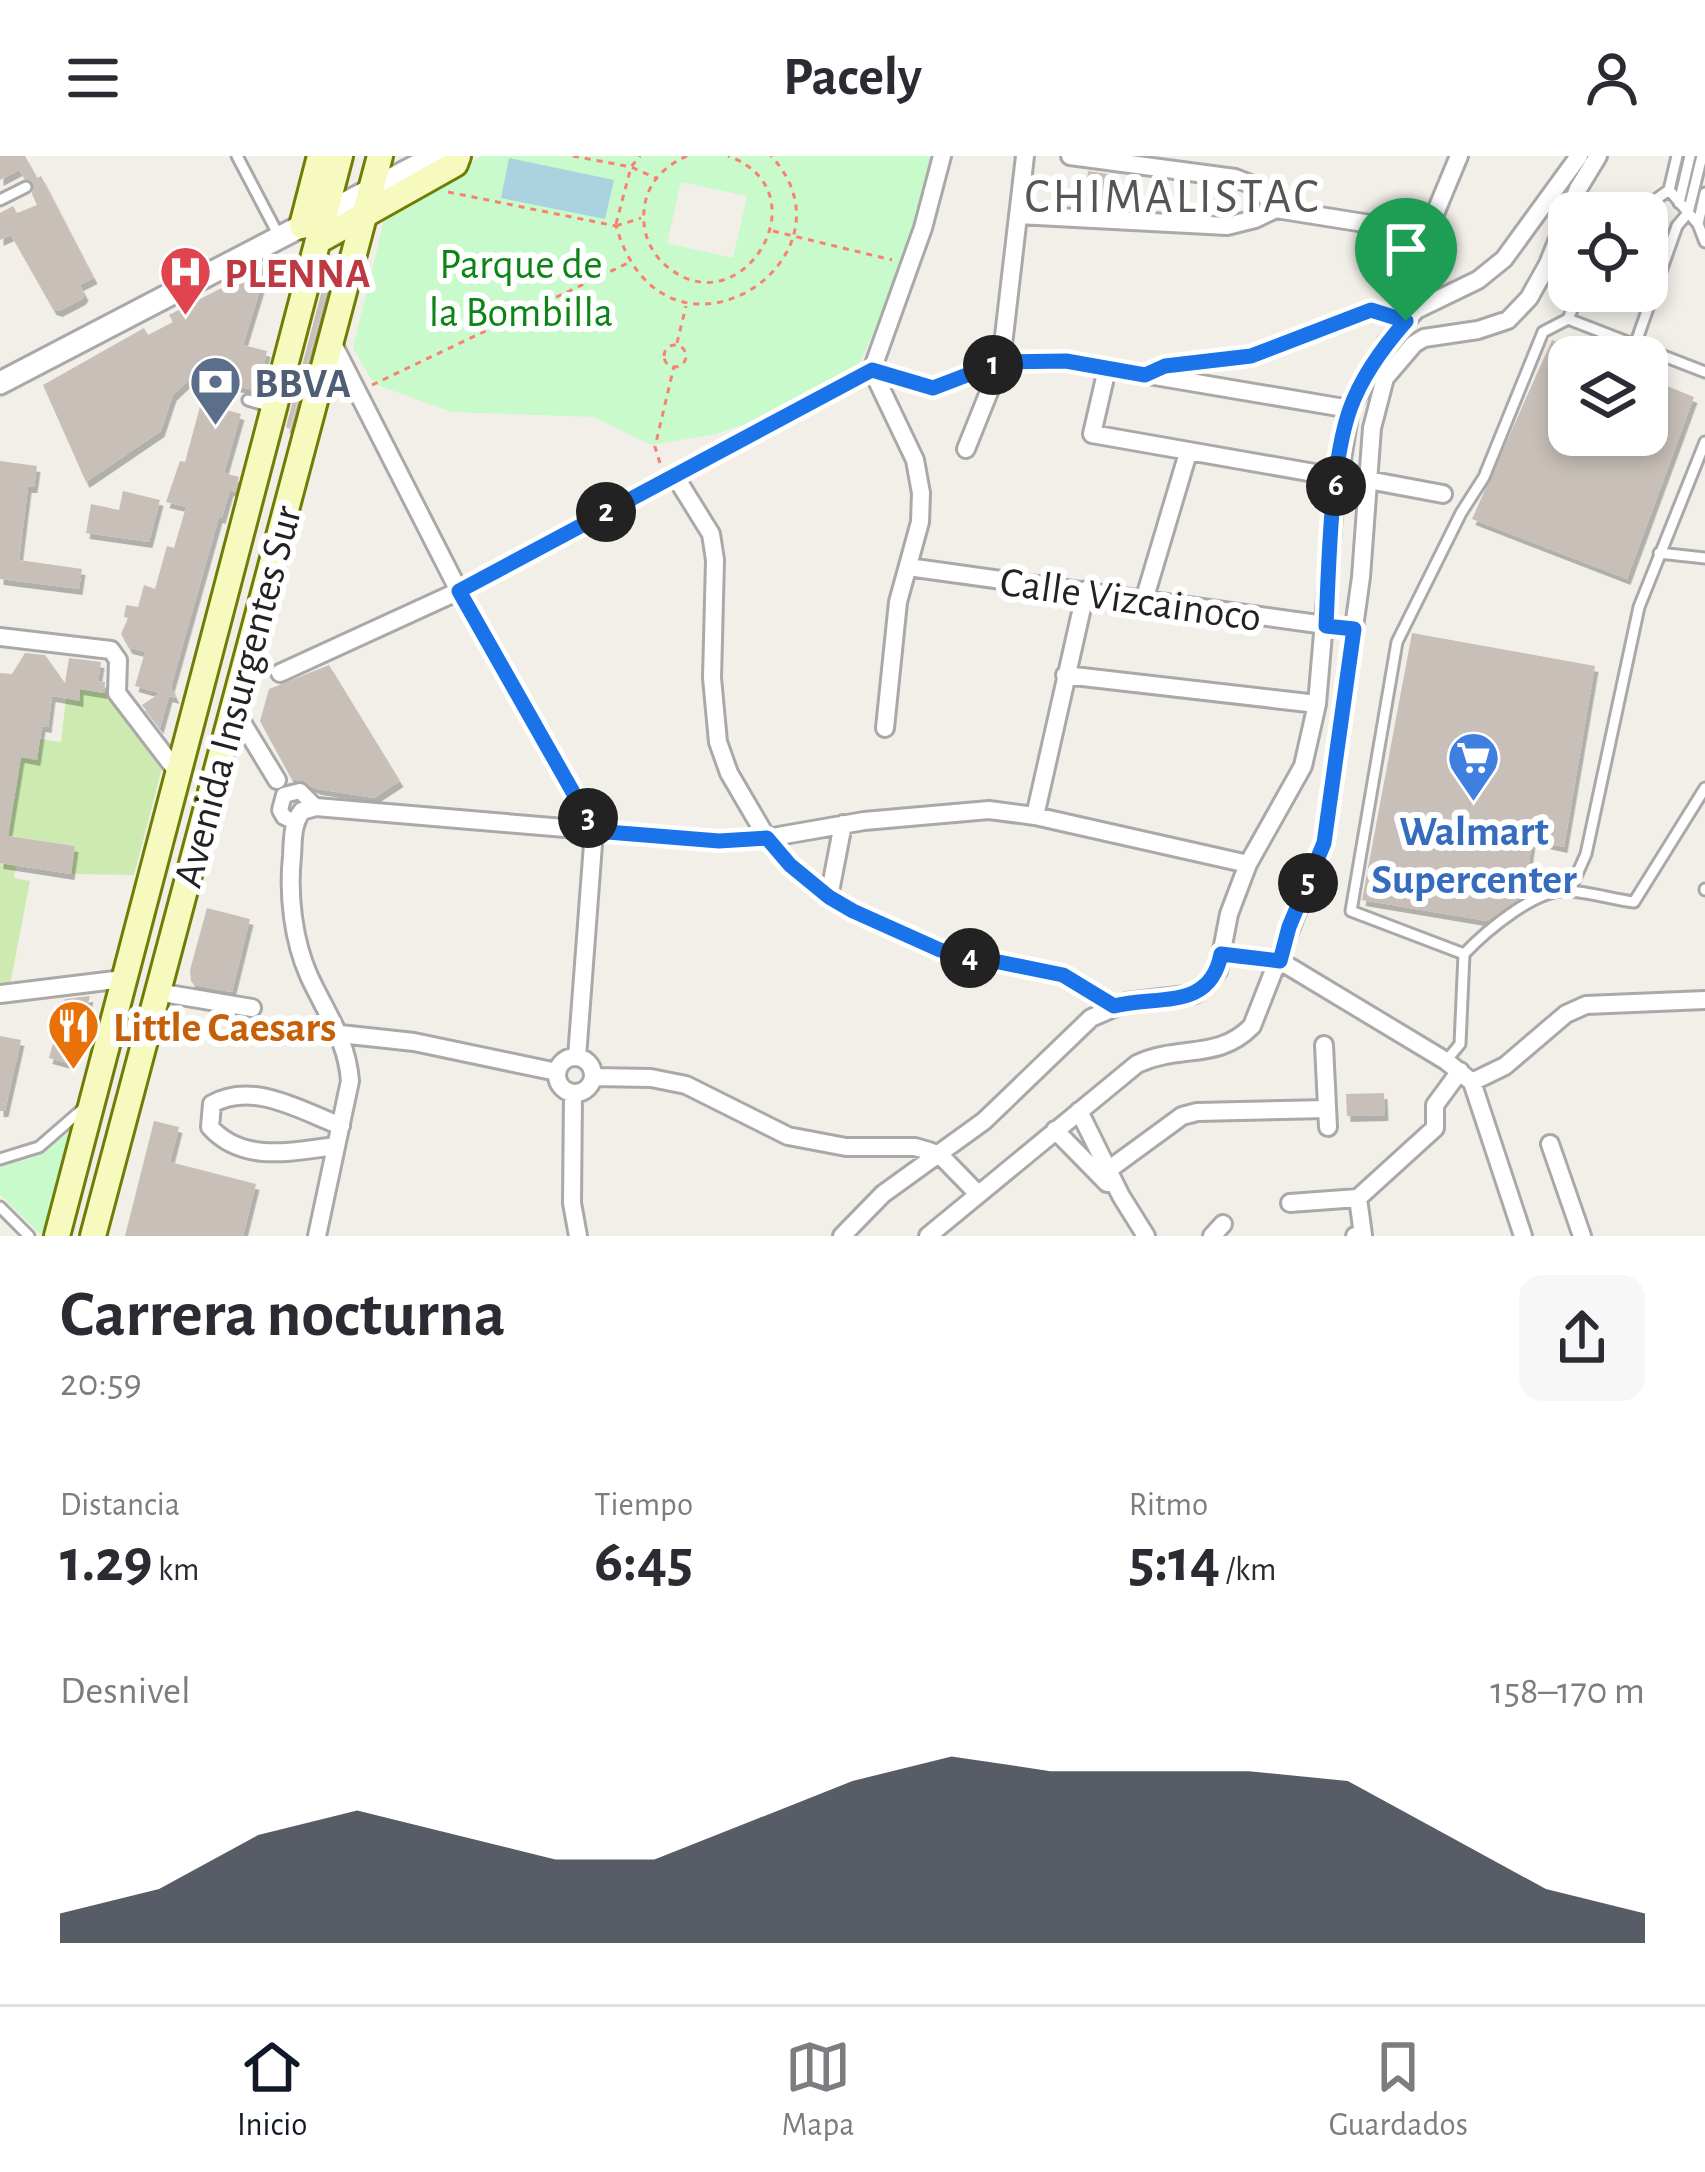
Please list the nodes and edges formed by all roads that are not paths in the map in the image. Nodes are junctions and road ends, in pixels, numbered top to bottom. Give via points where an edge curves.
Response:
1 (237, 156) edge
2 (320, 156) edge
3 (340, 156) edge
4 (380, 156) edge
5 (436, 156) edge
6 (458, 156) edge
7 (942, 156) edge
8 (1024, 156) edge
9 (1070, 156) edge
10 (1459, 156) edge
11 (1598, 156) edge
12 (1677, 156) edge
13 (1690, 156) edge
14 (1702, 156) edge
15 (1577, 169) edge
16 (26, 187) dead end
17 (372, 189) junction
18 (1669, 190) junction
19 (1666, 192) edge
20 (1705, 193) edge
21 (0, 200) edge
22 (1679, 203) junction
23 (1276, 209) junction
24 (326, 213) junction
25 (1688, 213) junction
26 (365, 214) junction
27 (1018, 215) junction
28 (1698, 224) junction
29 (1427, 233) junction
30 (300, 235) junction
31 (1705, 242) edge
32 (1571, 312) edge
33 (1568, 319) junction
34 (1406, 321) junction
35 (1612, 336) edge
36 (1638, 336) edge
37 (1424, 338) junction
38 (331, 340) junction
39 (1668, 358) edge
40 (1001, 362) junction
41 (1107, 369) junction
42 (872, 370) junction
43 (1705, 372) edge
44 (1145, 375) junction
45 (0, 383) edge
46 (248, 400) dead end
47 (274, 408) junction
48 (1350, 409) junction
49 (1705, 442) edge
50 (966, 449) dead end
51 (1188, 453) junction
52 (675, 476) junction
53 (1337, 477) junction
54 (1368, 480) junction
55 (1443, 494) dead end
56 (1659, 553) junction
57 (1705, 558) edge
58 (908, 567) junction
59 (1086, 590) junction
60 (459, 591) junction
61 (1145, 598) junction
62 (1326, 626) junction
63 (1354, 629) junction
64 (0, 637) edge
65 (280, 674) dead end
66 (1065, 674) junction
67 (1317, 704) junction
68 (232, 706) junction
69 (885, 728) dead end
70 (179, 774) junction
71 (277, 780) dead end
72 (1705, 788) edge
73 (1035, 816) junction
74 (843, 824) junction
75 (595, 831) junction
76 (767, 838) junction
77 (1248, 864) junction
78 (1570, 890) junction
79 (829, 897) junction
80 (1464, 953) junction
81 (1280, 961) junction
82 (123, 979) junction
83 (157, 992) junction
84 (0, 994) edge
85 (1705, 1000) edge
86 (1114, 1006) junction
87 (252, 1008) dead end
88 (340, 1034) junction
89 (1324, 1045) dead end
90 (577, 1057) junction
91 (1459, 1071) junction
92 (557, 1072) junction
93 (593, 1077) junction
94 (573, 1093) junction
95 (93, 1100) junction
96 (1079, 1112) junction
97 (341, 1126) junction
98 (1055, 1130) junction
99 (1550, 1144) dead end
100 (336, 1146) junction
101 (940, 1155) junction
102 (0, 1159) edge
103 (1104, 1172) junction
104 (977, 1194) junction
105 (1358, 1198) junction
106 (1290, 1204) dead end
107 (0, 1208) edge
108 (29, 1236) edge
109 (57, 1236) edge
110 (93, 1236) edge
111 (317, 1236) edge
112 (578, 1236) edge
113 (842, 1236) edge
114 (928, 1236) edge
115 (1147, 1236) edge
116 (1355, 1236) edge
117 (1523, 1236) edge
118 (1582, 1236) edge

1 - 30 lane
2 - 30 main road
3 - 24 main road, Avenida Insurgentes Sur
4 - 17 main road, Avenida Insurgentes Sur
5 - 17 street
6 - 26 main road
7 - 42 street
8 - 27 street
9 - 23 street via 1235,178 1258,187
10 - 29 street
11 - 15 street
12 - 18 lane
13 - 22 lane
14 - 25 lane
15 - 34 street via 1504,259
15 - 37 street via 1529,298 1508,320
16 - 21 lane
17 - 24 street
17 - 26 main road, Avenida Insurgentes Sur
18 - 19 lane
18 - 22 lane
20 - 28 lane
22 - 25 lane
23 - 27 street via 1227,226
23 - 29 street
24 - 30 main road, Avenida Insurgentes Sur
25 - 28 lane
25 - 36 lane
26 - 30 main road
26 - 38 main road, Avenida Insurgentes Sur
27 - 40 street
28 - 31 lane
29 - 34 street
30 - 45 street
30 - 47 main road, Avenida Insurgentes Sur
32 - 33 lane
33 - 35 lane
33 - 80 lane via 1543,332 1484,477 1397,642 1354,888 1351,911
34 - 37 street
34 - 44 lane via 1363,311 1251,356
34 - 48 street
37 - 54 street via 1385,378
38 - 60 street
38 - 68 main road, Avenida Insurgentes Sur
39 - 43 lane
40 - 41 street
40 - 42 street via 933,388
40 - 50 street
41 - 44 street
41 - 51 street via 1092,434
42 - 52 street
42 - 58 street via 915,460 920,507
44 - 48 street
46 - 47 lane
47 - 70 main road, Avenida Insurgentes Sur
48 - 53 street
49 - 56 lane
51 - 53 street
51 - 61 street
52 - 60 street
52 - 76 street via 711,534 716,560 718,742
53 - 62 street
54 - 55 street
54 - 63 street
56 - 57 lane
56 - 78 lane via 1639,607 1585,861
58 - 59 street, Calle Vizcainoco
58 - 69 street
59 - 61 street, Calle Vizcainoco
59 - 66 street
60 - 65 street
60 - 75 street
61 - 62 street, Calle Vizcainoco
62 - 63 street, Calle Vizcainoco
62 - 67 street
63 - 81 street via 1324,843
64 - 70 street via 111,650 117,693
66 - 67 street
66 - 73 street
67 - 77 street via 1303,766
68 - 71 street
68 - 83 main road, Avenida Insurgentes Sur
70 - 82 main road, Avenida Insurgentes Sur
72 - 78 lane via 1634,902
73 - 74 street via 989,811
73 - 77 street
74 - 76 street
74 - 79 street
75 - 76 street
75 - 88 street via 304,814 290,877 296,933
75 - 90 street
76 - 79 street
77 - 86 street via 1218,971 1195,994
78 - 80 lane via 1543,896
79 - 86 street via 940,950 1063,975
80 - 91 lane
81 - 91 street
81 - 96 street via 1252,1026 1236,1042 1162,1053
82 - 84 street
82 - 95 main road, Avenida Insurgentes Sur
83 - 87 street
83 - 110 main road, Avenida Insurgentes Sur
85 - 91 street via 1586,1005 1505,1066
86 - 101 street
88 - 92 street
88 - 97 street via 350,1081
89 - 103 street via 1328,1118 1197,1112
90 - 92 street
90 - 93 street
91 - 105 street via 1435,1105 1435,1128
91 - 117 street
92 - 94 street
93 - 94 street
93 - 101 street via 686,1085 788,1136
94 - 112 street
95 - 102 lane via 49,1141
95 - 109 main road, Avenida Insurgentes Sur
96 - 98 street
96 - 103 street
97 - 100 street
97 - 100 street via 232,1092 212,1103 210,1127 222,1140 267,1155
98 - 103 street
98 - 104 street
99 - 118 street
100 - 111 street
101 - 104 street
101 - 113 street
103 - 115 street
104 - 114 street
105 - 106 street
105 - 116 street via 1365,1230
107 - 108 lane

